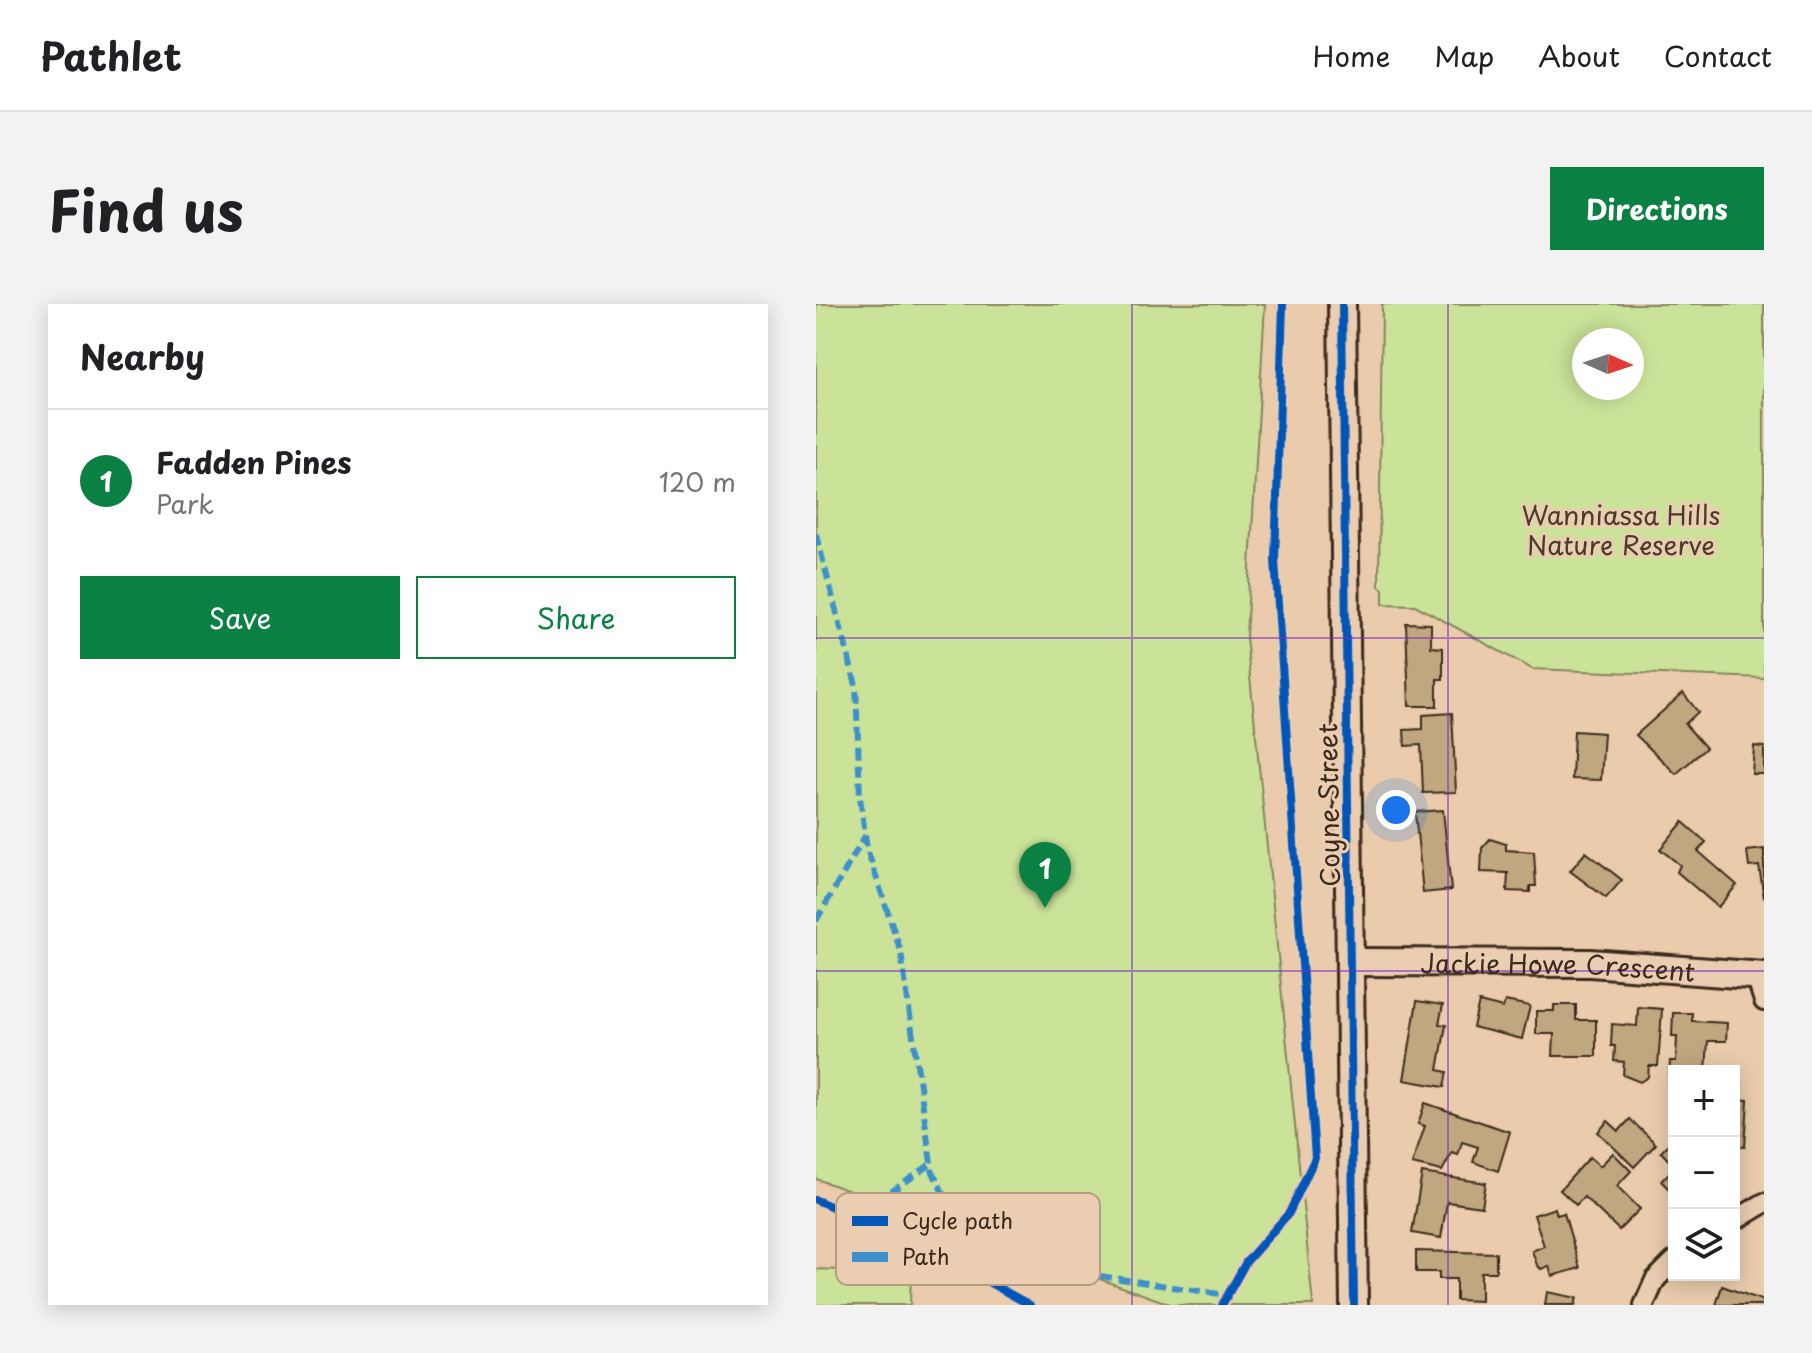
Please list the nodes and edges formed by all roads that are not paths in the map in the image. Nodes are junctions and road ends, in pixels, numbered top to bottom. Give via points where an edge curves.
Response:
1 (1342, 304) edge
2 (1350, 962) junction
3 (1760, 976) edge
4 (1764, 1001) edge
5 (1764, 1203) edge
6 (1740, 1217) edge
7 (1668, 1267) edge
8 (1354, 1305) edge
9 (1644, 1305) edge

1 - 2 street, Coyne Street
2 - 3 street, Jackie Howe Crescent via 1590,963
2 - 8 street, Coyne Street
3 - 4 street
5 - 6 street
7 - 9 street via 1655,1280

